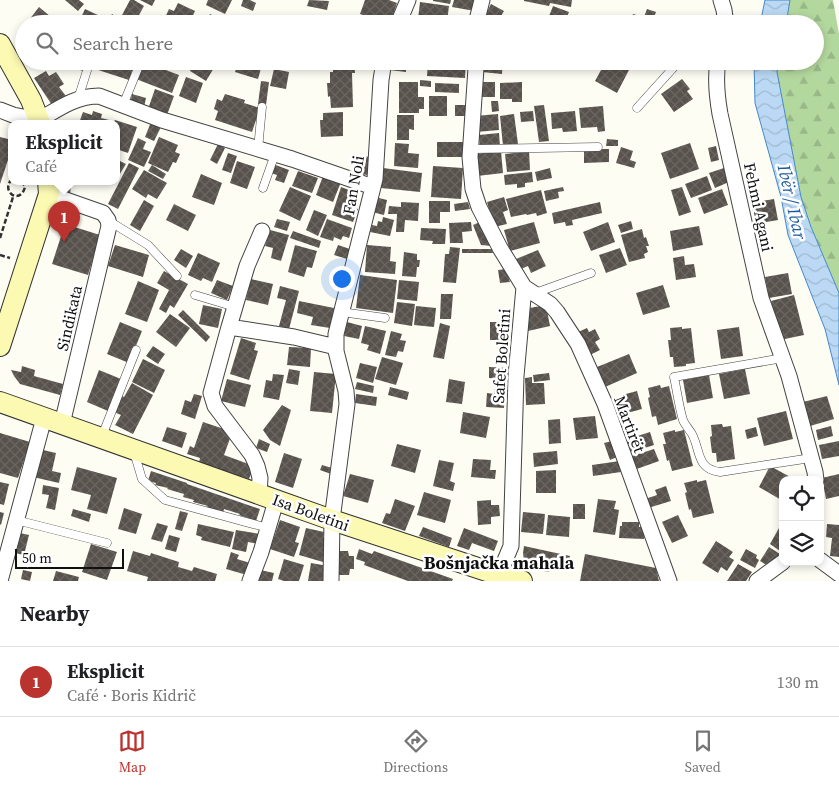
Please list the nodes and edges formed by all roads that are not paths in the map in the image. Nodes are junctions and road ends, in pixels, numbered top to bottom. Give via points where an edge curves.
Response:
1 (408, 0) edge
2 (482, 0) edge
3 (721, 0) edge
4 (402, 15) edge
5 (478, 15) edge
6 (724, 15) edge
7 (0, 44) edge
8 (87, 70) edge
9 (137, 70) edge
10 (383, 70) edge
11 (476, 70) edge
12 (670, 70) edge
13 (717, 70) edge
14 (78, 99) junction
15 (123, 105) junction
16 (262, 107) dead end
17 (637, 108) dead end
18 (0, 110) edge
19 (32, 120) edge
20 (38, 120) edge
21 (42, 120) edge
22 (598, 147) dead end
23 (258, 149) junction
24 (471, 149) junction
25 (275, 154) junction
26 (373, 187) junction
27 (48, 188) edge
28 (263, 188) dead end
29 (108, 220) junction
30 (262, 231) dead end
31 (591, 273) dead end
32 (178, 276) dead end
33 (529, 290) junction
34 (195, 296) dead end
35 (235, 307) junction
36 (341, 312) junction
37 (385, 318) dead end
38 (229, 328) junction
39 (0, 346) edge
40 (336, 346) junction
41 (136, 350) dead end
42 (783, 358) junction
43 (0, 402) edge
44 (53, 421) junction
45 (102, 438) junction
46 (134, 449) junction
47 (811, 458) junction
48 (815, 476) edge
49 (267, 497) junction
50 (16, 520) junction
51 (332, 520) junction
52 (268, 528) junction
53 (107, 543) dead end
54 (824, 563) edge
55 (779, 565) edge
56 (839, 574) edge
57 (498, 578) edge
58 (0, 581) edge
59 (250, 581) edge
60 (331, 581) edge
61 (522, 581) edge
62 (669, 581) edge
63 (757, 581) edge

1 - 4 street
2 - 5 street
3 - 6 street
7 - 20 main road via 28,93
8 - 14 lane
9 - 15 lane
10 - 26 street, Fan Noli
11 - 24 street
12 - 17 lane
13 - 42 street, Fehmi Agani via 720,114 761,298
14 - 15 street via 99,96
14 - 21 street
15 - 23 street
16 - 23 lane
18 - 19 street
22 - 24 lane
23 - 25 street
24 - 33 street via 473,189 478,203 500,248
25 - 26 street
25 - 28 lane
26 - 36 street, Fan Noli
27 - 29 street via 103,213
27 - 39 main road
29 - 32 lane via 148,245
29 - 44 street, Sindikata via 109,226
30 - 35 street
31 - 33 lane
33 - 57 street, Safet Boletini via 516,376 511,546
33 - 62 street, Martirët via 550,304 578,344 605,404
34 - 35 lane
35 - 38 street
36 - 37 lane
36 - 40 street, Fan Noli
38 - 40 street
38 - 49 street via 211,393 215,406 252,455
40 - 51 street, Fan Noli via 347,404
41 - 45 lane
42 - 47 street, Fehmi Agani
42 - 47 lane via 674,377 684,422 700,458 711,471
43 - 44 main road, Isa Boletini
44 - 45 main road, Isa Boletini
44 - 50 street, Sindikata
45 - 46 main road, Isa Boletini
46 - 49 main road, Isa Boletini
46 - 52 lane via 142,479 165,500
47 - 48 street, Fehmi Agani
49 - 51 main road, Isa Boletini
49 - 52 street
50 - 53 lane
50 - 58 street, Sindikata
51 - 57 main road, Isa Boletini
51 - 60 street, Fan Noli
52 - 59 street
54 - 56 street
55 - 63 street
57 - 61 main road, Isa Boletini

